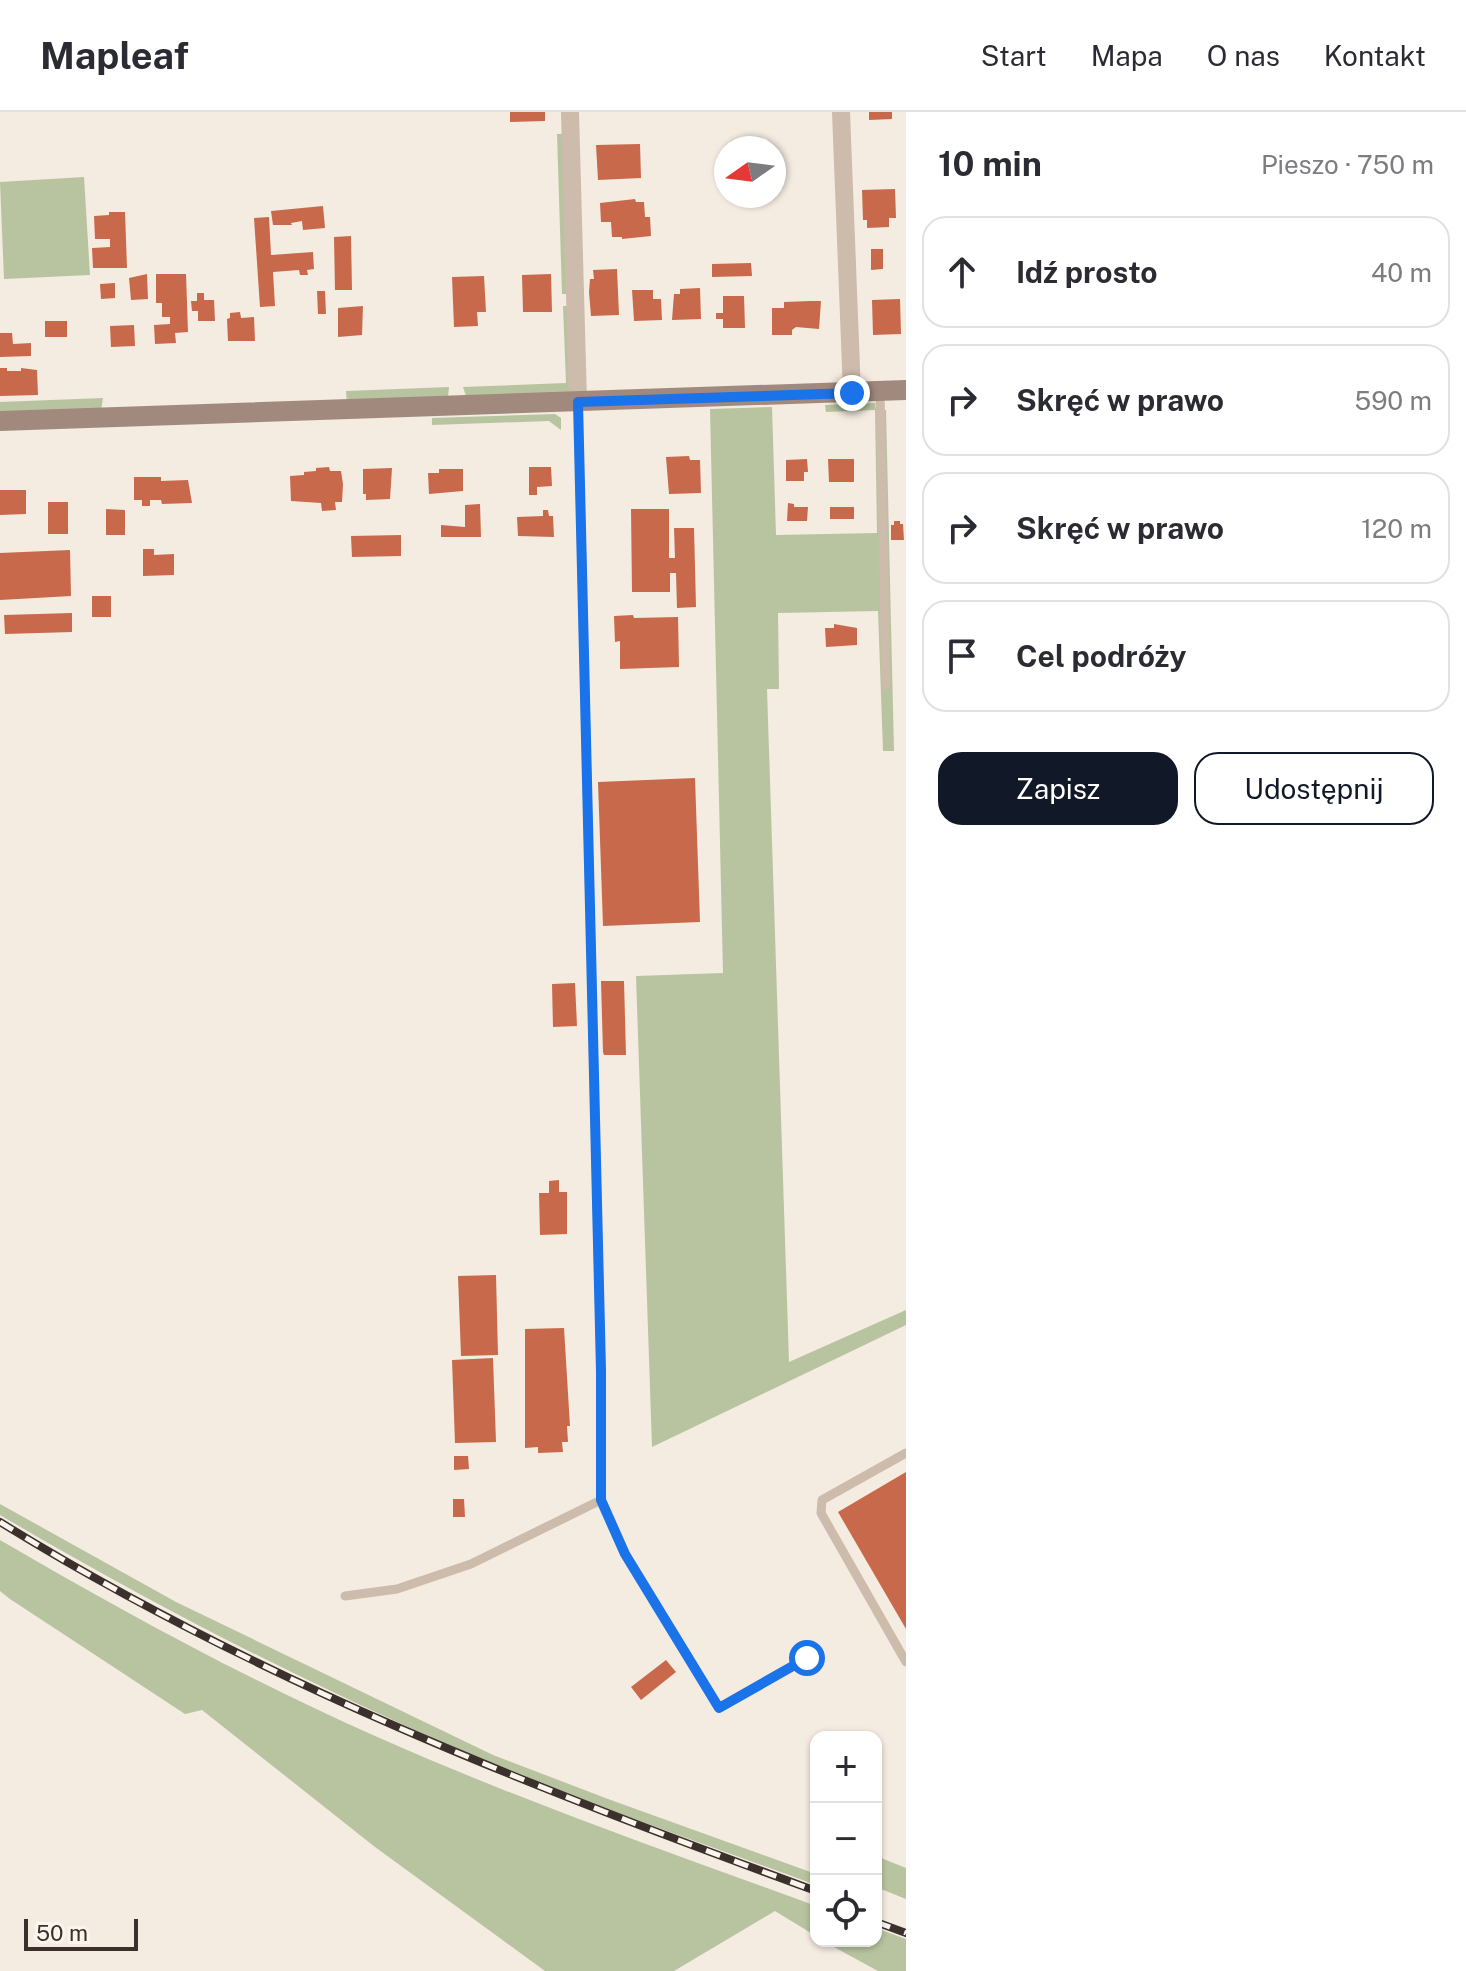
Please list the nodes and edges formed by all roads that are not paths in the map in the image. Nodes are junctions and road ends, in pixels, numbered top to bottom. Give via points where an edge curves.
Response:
1 (570, 112) edge
2 (841, 112) edge
3 (906, 390) edge
4 (880, 392) junction
5 (852, 393) junction
6 (578, 402) junction
7 (0, 421) edge
8 (886, 685) dead end
9 (906, 1453) edge
10 (601, 1500) junction
11 (345, 1596) dead end
12 (807, 1658) dead end
13 (906, 1662) edge

1 - 6 street
2 - 5 street
3 - 4 street
4 - 5 street
4 - 8 lane
5 - 6 street
6 - 7 street
6 - 10 lane
9 - 13 lane via 822,1500 821,1513
10 - 11 lane via 471,1564 397,1589
10 - 12 lane via 625,1554 719,1708

